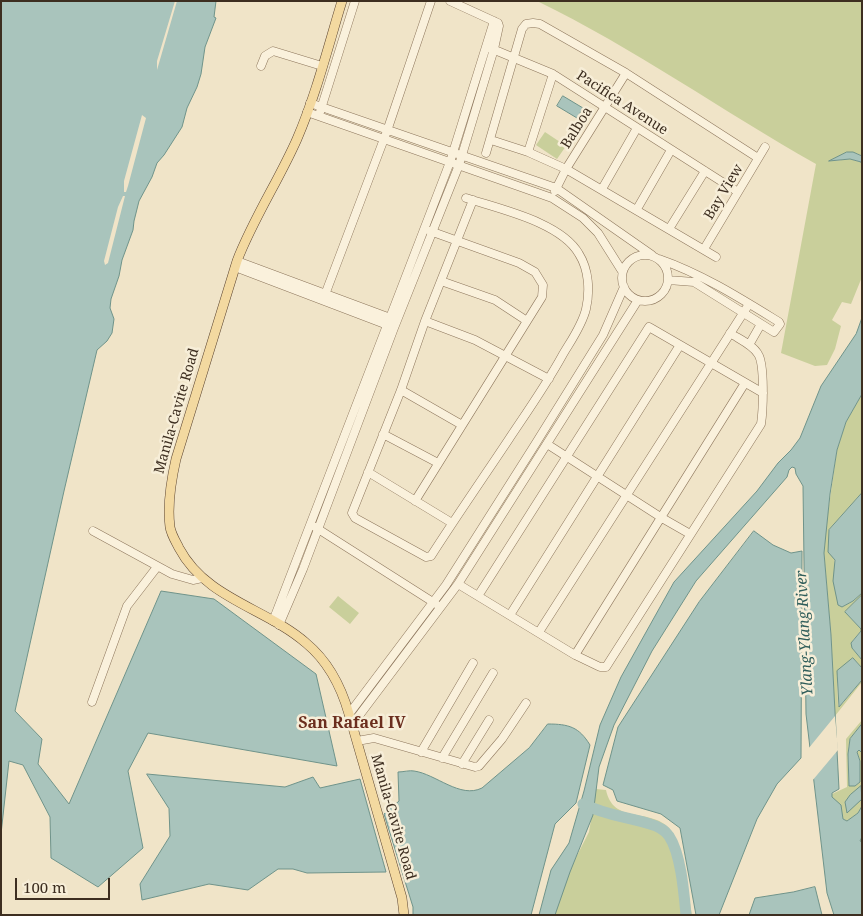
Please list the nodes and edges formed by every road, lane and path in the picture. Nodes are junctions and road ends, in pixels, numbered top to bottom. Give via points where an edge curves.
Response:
1 (342, 1) edge
2 (355, 1) edge
3 (431, 1) edge
4 (450, 1) edge
5 (490, 48) junction
6 (515, 57) junction
7 (261, 66) dead end
8 (322, 66) junction
9 (626, 73) junction
10 (553, 74) junction
11 (605, 107) junction
12 (309, 108) junction
13 (322, 108) junction
14 (319, 116) junction
15 (637, 128) junction
16 (387, 131) junction
17 (383, 139) junction
18 (491, 140) junction
19 (765, 147) dead end
20 (671, 150) junction
21 (528, 152) junction
22 (452, 153) junction
23 (486, 153) dead end
24 (461, 156) junction
25 (758, 158) junction
26 (450, 162) junction
27 (459, 165) junction
28 (566, 169) junction
29 (705, 171) junction
30 (556, 188) junction
31 (602, 189) junction
32 (738, 192) junction
33 (552, 198) junction
34 (637, 209) junction
35 (424, 229) junction
36 (669, 229) junction
37 (433, 232) junction
38 (457, 240) junction
39 (704, 250) junction
40 (656, 257) junction
41 (716, 257) dead end
42 (236, 264) junction
43 (622, 271) junction
44 (668, 280) junction
45 (441, 281) junction
46 (624, 287) junction
47 (324, 296) junction
48 (638, 300) junction
49 (749, 304) junction
50 (744, 313) junction
51 (388, 321) junction
52 (527, 321) junction
53 (425, 322) junction
54 (396, 324) junction
55 (761, 324) junction
56 (730, 333) junction
57 (680, 345) junction
58 (748, 345) junction
59 (505, 357) junction
60 (712, 363) junction
61 (549, 379) junction
62 (746, 383) junction
63 (401, 390) junction
64 (573, 393) junction
65 (763, 393) junction
66 (462, 426) junction
67 (383, 434) junction
68 (547, 444) junction
69 (568, 457) junction
70 (438, 463) junction
71 (368, 472) junction
72 (598, 476) junction
73 (628, 496) junction
74 (415, 501) junction
75 (662, 518) junction
76 (452, 523) junction
77 (315, 526) junction
78 (93, 531) dead end
79 (690, 534) junction
80 (158, 567) junction
81 (202, 578) junction
82 (458, 584) junction
83 (478, 596) junction
84 (433, 601) junction
85 (441, 607) junction
86 (510, 615) junction
87 (276, 623) junction
88 (539, 632) junction
89 (575, 655) junction
90 (473, 663) dead end
91 (492, 673) dead end
92 (92, 702) dead end
93 (526, 702) dead end
94 (350, 714) junction
95 (489, 720) dead end
96 (352, 725) junction
97 (357, 741) junction
98 (421, 752) junction
99 (442, 758) junction
100 (462, 764) junction
101 (404, 915) edge

1 - 8 main road, Manila-Cavite Road
2 - 13 street
3 - 16 street
4 - 5 street via 494,21
5 - 6 street, Pacifica Avenue
5 - 22 street
5 - 24 street
6 - 9 street via 522,29 526,24 540,24
6 - 10 street, Pacifica Avenue
6 - 18 street
7 - 8 street via 265,56 273,51
8 - 12 main road, Manila-Cavite Road
9 - 11 street, Balboa
9 - 25 street
10 - 11 street, Pacifica Avenue
10 - 21 street
11 - 15 street, Pacifica Avenue
11 - 28 street, Balboa
12 - 13 street
12 - 14 street
12 - 42 main road, Manila-Cavite Road
13 - 14 street
13 - 16 street
14 - 17 street
15 - 20 street, Pacifica Avenue
15 - 31 street
16 - 17 street
16 - 22 street
17 - 26 street
17 - 47 street
18 - 21 street
18 - 23 street
19 - 25 street, Bay View
20 - 29 street, Pacifica Avenue
20 - 34 street
21 - 28 street
22 - 24 street
22 - 26 street
24 - 27 street
24 - 30 street
25 - 32 street, Bay View
26 - 27 street
26 - 35 street
27 - 33 street
27 - 37 street
28 - 30 street, Balboa
28 - 31 street
29 - 32 street, Pacifica Avenue
29 - 36 street
30 - 33 street, Balboa
30 - 40 street
31 - 34 street
32 - 39 street, Bay View
33 - 43 street via 583,218 598,233
34 - 36 street
35 - 37 street
35 - 51 street
36 - 39 street
37 - 38 street
37 - 54 street
38 - 45 street
38 - 52 street via 519,262 535,272 543,291
38 - 61 street via 470,199 542,224 557,232 579,253 588,281 586,310
39 - 41 street
40 - 43 street via 637,256
40 - 44 street via 665,265
40 - 49 street via 687,269
42 - 47 street
42 - 81 main road, Manila-Cavite Road via 170,486 170,529 181,552
43 - 46 street
44 - 48 street via 667,287 658,297
44 - 50 street via 694,282
45 - 52 street via 495,300
45 - 53 street
46 - 48 street
46 - 64 street
47 - 51 street
48 - 64 street
49 - 50 street
49 - 55 street via 780,323 774,332
50 - 55 street
50 - 56 street
51 - 54 street
51 - 77 street
52 - 59 street
53 - 59 street via 475,340
53 - 63 street
54 - 77 street
55 - 58 street
56 - 58 street
56 - 60 street
57 - 60 street
57 - 69 street via 649,327
57 - 72 street
58 - 65 street via 760,360
59 - 61 street
59 - 66 street
60 - 62 street
60 - 73 street
61 - 76 street
62 - 65 street
62 - 75 street
63 - 66 street
63 - 67 street
64 - 68 street
64 - 84 street
65 - 79 street via 761,424
66 - 70 street
67 - 70 street
67 - 71 street
68 - 69 street
68 - 82 street
69 - 72 street
69 - 83 street
70 - 74 street
71 - 74 street
71 - 76 street via 352,510 355,518 426,558
72 - 73 street
72 - 86 street
73 - 75 street
73 - 88 street
74 - 76 street
75 - 79 street
75 - 89 street
77 - 84 street
77 - 87 street
78 - 80 street
79 - 89 street via 606,667
80 - 81 street via 193,580
80 - 92 street via 127,606
81 - 87 main road, Manila-Cavite Road via 223,594
82 - 83 street
82 - 85 street
83 - 86 street
84 - 85 street
84 - 94 street
85 - 96 street
86 - 88 street
87 - 94 main road, Manila-Cavite Road via 307,643 325,663 340,685
88 - 89 street
90 - 98 street
91 - 99 street
93 - 100 street via 502,740 479,766
94 - 96 main road, Manila-Cavite Road
95 - 100 street
96 - 97 main road, Manila-Cavite Road
97 - 98 street via 374,738
97 - 101 main road, Manila-Cavite Road via 402,898
98 - 99 street
99 - 100 street

